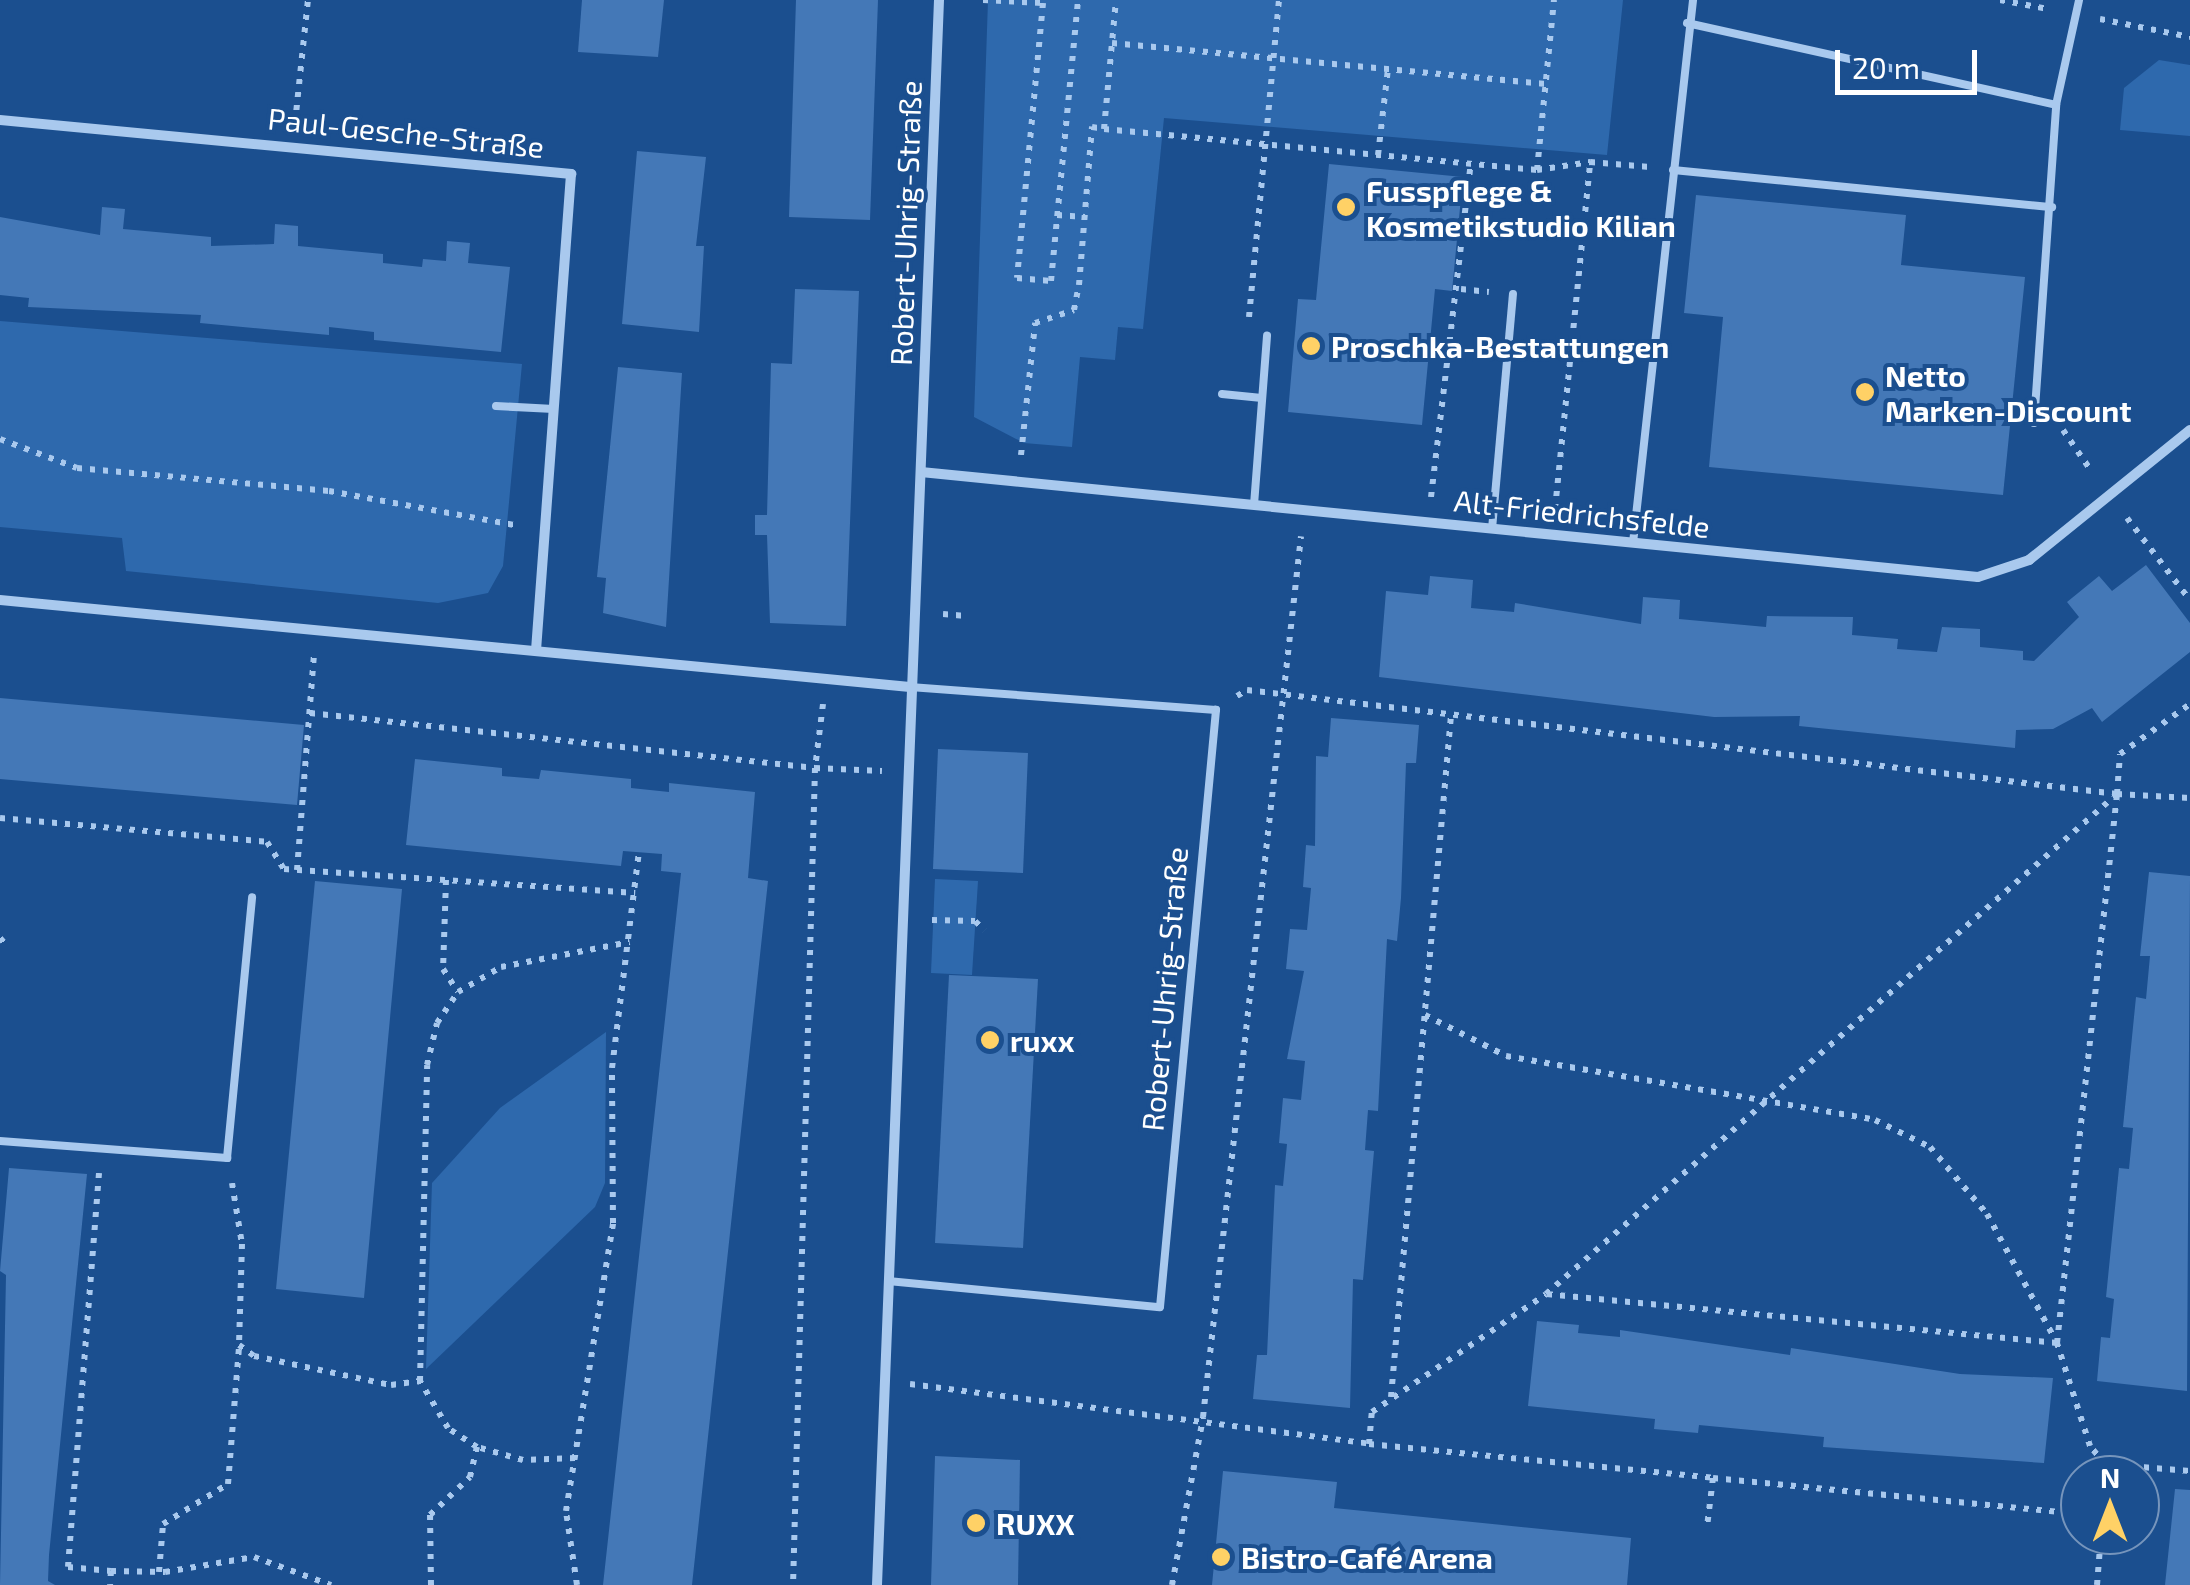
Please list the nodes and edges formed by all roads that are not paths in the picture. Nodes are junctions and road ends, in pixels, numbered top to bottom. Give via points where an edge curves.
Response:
1 (939, 0) edge
2 (1693, 0) edge
3 (2079, 0) edge
4 (1688, 23) junction
5 (2056, 105) junction
6 (0, 120) edge
7 (1673, 170) junction
8 (2052, 208) junction
9 (1513, 294) dead end
10 (1267, 335) dead end
11 (1222, 394) dead end
12 (1262, 398) junction
13 (496, 406) dead end
14 (554, 409) junction
15 (2034, 423) dead end
16 (2190, 430) edge
17 (920, 472) junction
18 (1254, 506) junction
19 (1492, 529) junction
20 (1633, 543) junction
21 (0, 600) edge
22 (536, 650) junction
23 (910, 687) junction
24 (252, 896) dead end
25 (0, 1141) edge
26 (888, 1281) junction
27 (877, 1585) edge

1 - 17 street, Robert-Uhrig-Straße
2 - 4 lane
3 - 5 lane
4 - 5 lane
4 - 7 lane
5 - 8 lane
6 - 14 street, Paul-Gesche-Straße via 571,174
7 - 8 lane
7 - 20 lane
8 - 15 lane
9 - 19 lane
10 - 12 lane
11 - 12 lane
12 - 18 lane
13 - 14 lane
14 - 22 street, Paul-Gesche-Straße
16 - 20 street, Alt-Friedrichsfelde via 2029,560 1978,577
17 - 18 street, Alt-Friedrichsfelde
17 - 23 street, Robert-Uhrig-Straße
18 - 19 street, Alt-Friedrichsfelde
19 - 20 street, Alt-Friedrichsfelde
21 - 22 street
22 - 23 street
23 - 26 street, Robert-Uhrig-Straße
23 - 26 lane, Robert-Uhrig-Straße via 1216,710 1160,1306
24 - 25 lane via 227,1158
26 - 27 street, Robert-Uhrig-Straße

